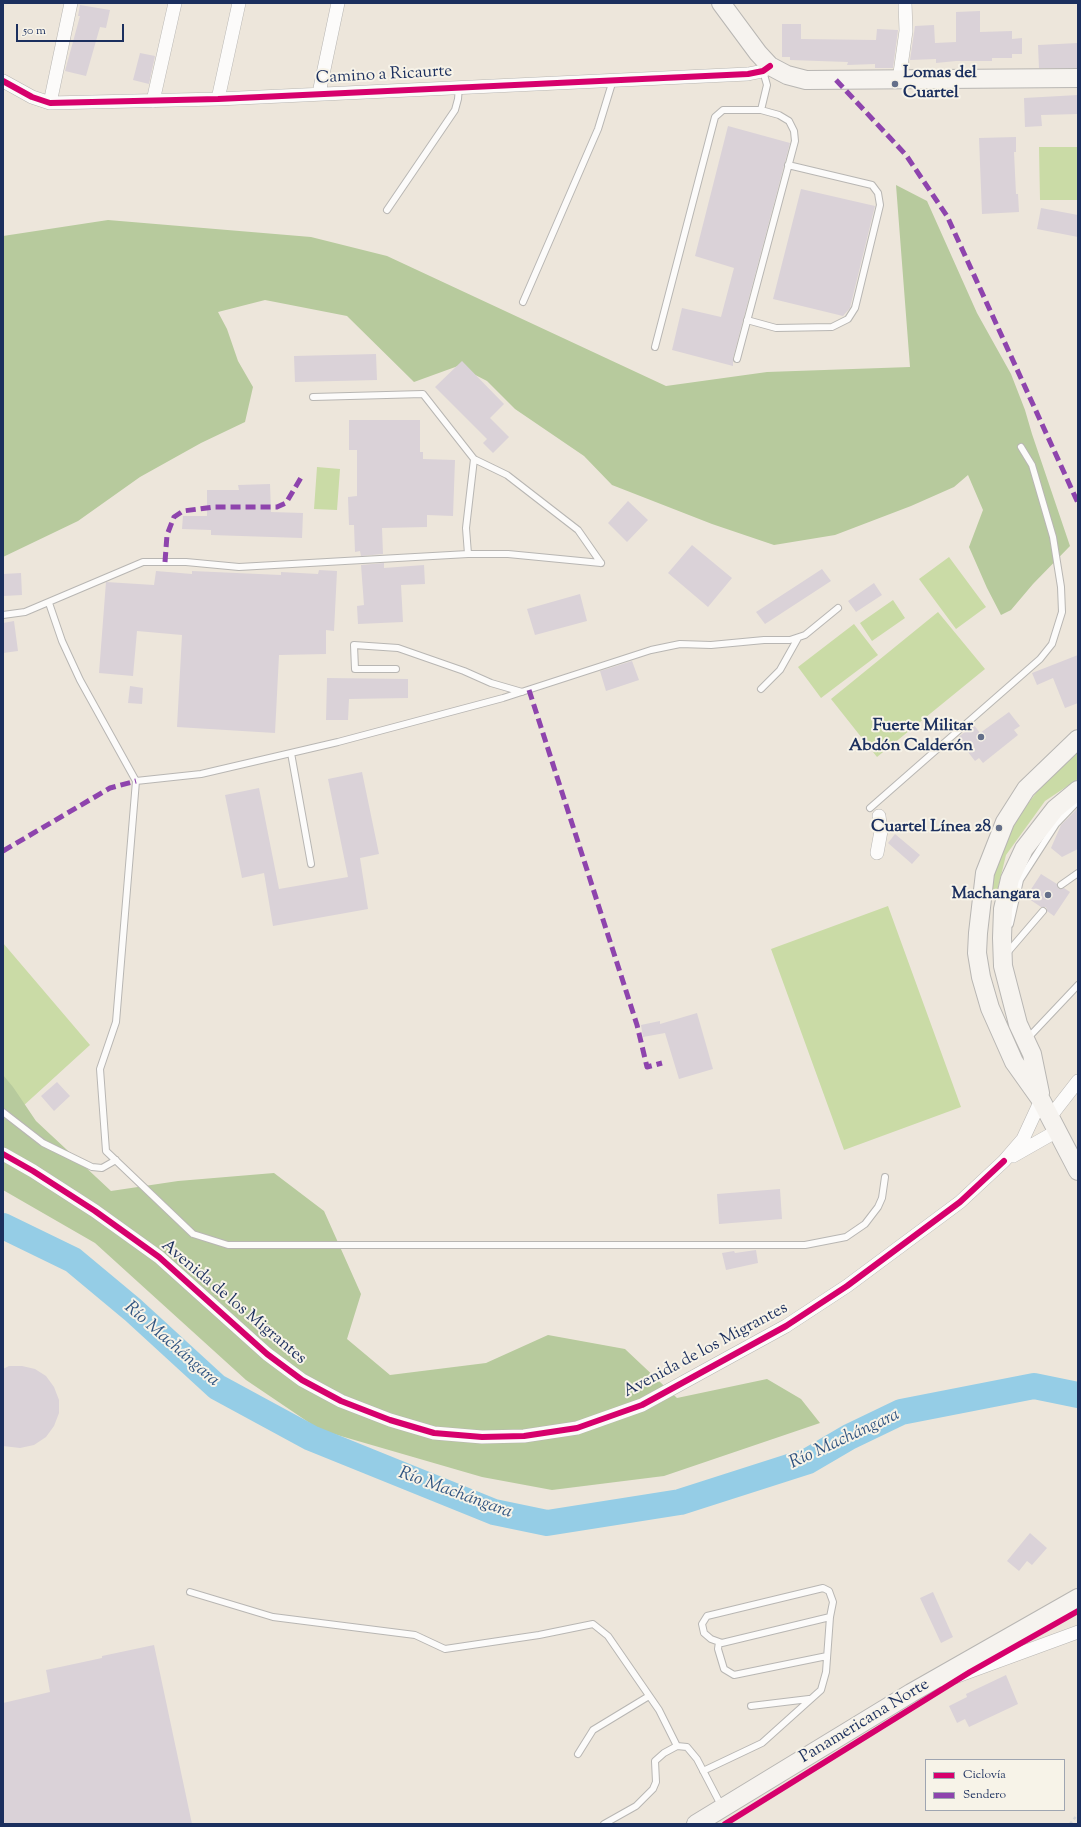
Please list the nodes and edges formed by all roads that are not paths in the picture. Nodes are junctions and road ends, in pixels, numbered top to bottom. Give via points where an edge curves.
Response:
1 (71, 3) edge
2 (175, 3) edge
3 (239, 3) edge
4 (338, 3) edge
5 (721, 3) edge
6 (905, 3) edge
7 (767, 69) junction
8 (1078, 78) edge
9 (613, 80) junction
10 (899, 80) junction
11 (3, 81) edge
12 (459, 87) junction
13 (319, 93) junction
14 (218, 99) junction
15 (153, 101) junction
16 (50, 103) junction
17 (761, 110) junction
18 (788, 165) junction
19 (387, 210) dead end
20 (523, 302) dead end
21 (747, 320) junction
22 (655, 347) dead end
23 (737, 359) dead end
24 (313, 397) dead end
25 (1021, 447) dead end
26 (474, 459) junction
27 (468, 554) junction
28 (49, 603) junction
29 (838, 608) dead end
30 (3, 615) edge
31 (798, 638) junction
32 (396, 669) dead end
33 (762, 689) dead end
34 (522, 692) junction
35 (1078, 739) edge
36 (291, 753) junction
37 (136, 781) junction
38 (1078, 790) edge
39 (1078, 802) edge
40 (875, 812) joint
41 (876, 853) dead end
42 (311, 864) dead end
43 (1078, 873) edge
44 (1061, 885) dead end
45 (1043, 911) dead end
46 (1007, 952) junction
47 (1078, 985) edge
48 (1026, 1040) junction
49 (1078, 1081) edge
50 (1041, 1100) junction
51 (3, 1112) edge
52 (1053, 1124) junction
53 (3, 1154) edge
54 (116, 1160) junction
55 (1004, 1161) junction
56 (1078, 1171) edge
57 (885, 1177) dead end
58 (190, 1592) dead end
59 (1078, 1598) edge
60 (830, 1617) junction
61 (1078, 1632) edge
62 (719, 1642) junction
63 (827, 1656) junction
64 (911, 1693) junction
65 (649, 1696) junction
66 (809, 1699) junction
67 (751, 1706) dead end
68 (677, 1746) junction
69 (578, 1754) dead end
70 (703, 1771) junction
71 (722, 1809) junction
72 (604, 1824) edge
73 (696, 1824) edge

1 - 16 street
2 - 15 street
3 - 14 street
4 - 13 street
5 - 7 main road
6 - 10 street via 906,31
7 - 9 street, Camino a Ricaurte via 757,73
7 - 10 main road via 806,80
7 - 17 lane via 767,85
8 - 10 main road
9 - 12 street, Camino a Ricaurte
9 - 20 lane via 598,129
11 - 16 street, Camino a Ricaurte via 32,98
12 - 13 street, Camino a Ricaurte
12 - 19 lane via 455,110
13 - 14 street, Camino a Ricaurte
14 - 15 street, Camino a Ricaurte
15 - 16 street, Camino a Ricaurte
17 - 18 lane via 779,115 792,126 795,141
17 - 22 lane via 723,110 715,117
18 - 21 lane
18 - 21 lane via 872,185 878,193 880,205 855,308 848,319 832,326 776,328
21 - 23 lane
24 - 26 lane via 423,394
25 - 40 lane via 1032,465 1053,537 1061,587 1062,612 1052,644 1040,659
26 - 27 lane via 466,528
26 - 27 lane via 507,475 578,530 601,563 508,554
27 - 28 lane via 239,567 186,562 143,562
28 - 30 lane via 25,612
28 - 37 lane via 62,642 80,680
29 - 31 lane
31 - 33 lane via 780,670
31 - 34 lane via 711,645 680,644 651,650
32 - 34 lane via 355,669 354,645 398,648
34 - 36 lane
35 - 50 main road via 1026,789 1005,822 985,873 978,933 977,953 990,1008 1014,1062
36 - 37 lane via 201,774
36 - 42 lane
37 - 54 lane via 116,1022 100,1070 106,1151
38 - 46 main road via 1055,809 1024,849 1010,878 1003,909
39 - 46 lane via 1056,824 1020,880
40 - 41 street via 881,831
43 - 44 lane
45 - 46 lane
46 - 48 main road via 1003,966 1018,1024
47 - 48 lane
48 - 50 main road via 1032,1054
49 - 52 street
50 - 52 main road
50 - 55 street via 1023,1139
51 - 54 lane via 43,1143 92,1167 102,1168
52 - 55 street
52 - 56 main road
53 - 55 street, Avenida de los Migrantes via 95,1211 159,1257 267,1354 302,1380 342,1401 390,1420 434,1433 482,1437 524,1436 577,1428 642,1405 786,1326 847,1286 960,1202
54 - 57 lane via 193,1234 228,1245 805,1245 846,1237 861,1227 873,1215 882,1198
58 - 65 lane via 273,1617 415,1635 445,1649 593,1624 608,1636
59 - 64 main road, Panamericana Norte
60 - 62 lane
60 - 62 lane via 833,1602 829,1591 823,1588 707,1616 702,1624 704,1633
60 - 63 lane
61 - 64 street
62 - 63 lane via 718,1649 724,1669 734,1675
63 - 66 lane via 821,1690
64 - 71 main road, Panamericana Norte
65 - 68 lane
65 - 69 lane via 593,1730
66 - 67 lane
66 - 70 lane via 762,1743
68 - 70 lane via 687,1747
68 - 72 lane via 655,1761 656,1782 653,1789 636,1806
70 - 71 lane
71 - 73 main road, Panamericana Norte

